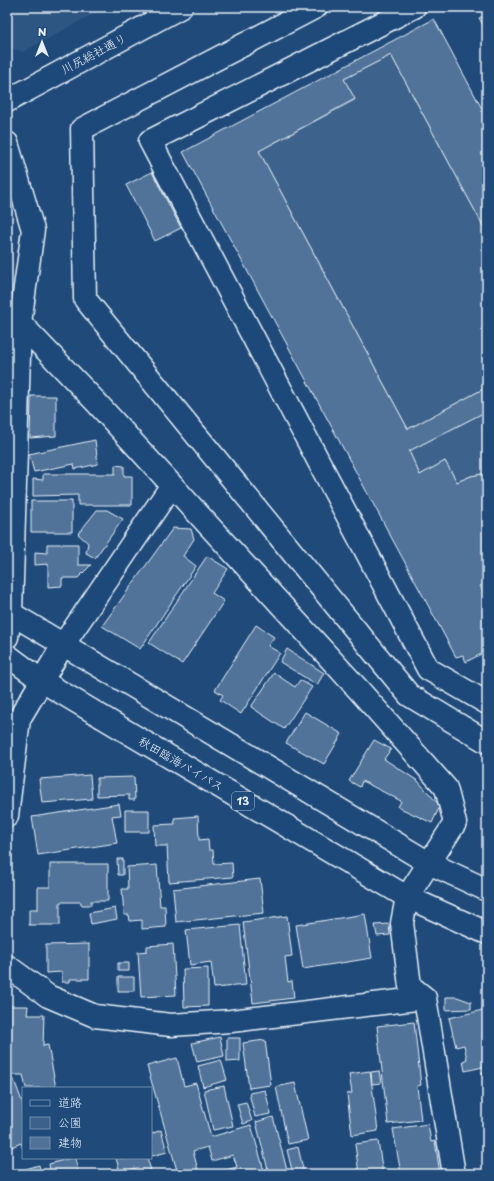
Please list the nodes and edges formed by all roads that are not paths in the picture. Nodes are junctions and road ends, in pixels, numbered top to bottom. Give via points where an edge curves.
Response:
1 (181, 7) edge
2 (316, 7) edge
3 (414, 7) edge
4 (7, 101) edge
5 (7, 144) edge
6 (20, 323) junction
7 (172, 485) junction
8 (9, 612) edge
9 (7, 637) edge
10 (63, 645) junction
11 (7, 655) edge
12 (42, 681) junction
13 (487, 703) edge
14 (487, 742) edge
15 (7, 816) edge
16 (429, 863) junction
17 (487, 890) edge
18 (408, 897) junction
19 (487, 934) edge
20 (7, 966) edge
21 (425, 998) junction
22 (454, 1174) edge

1 - 4 main road, 川尻総社通り
2 - 14 main road via 82,129 85,299 409,695
3 - 13 main road via 150,141 428,669
5 - 6 main road via 33,230
6 - 7 main road
6 - 8 main road
7 - 10 main road
7 - 16 main road via 446,788 455,823
8 - 9 main road
8 - 10 main road
10 - 12 main road
10 - 16 main road
11 - 12 main road, 秋田臨海バイパス / 13
12 - 15 main road via 19,719
12 - 18 main road, 秋田臨海バイパス / 13
16 - 17 main road
16 - 18 main road
18 - 19 main road, 秋田臨海バイパス / 13
18 - 21 main road via 402,923 410,986
20 - 21 main road via 48,996 95,1016 171,1025 230,1021
21 - 22 main road

